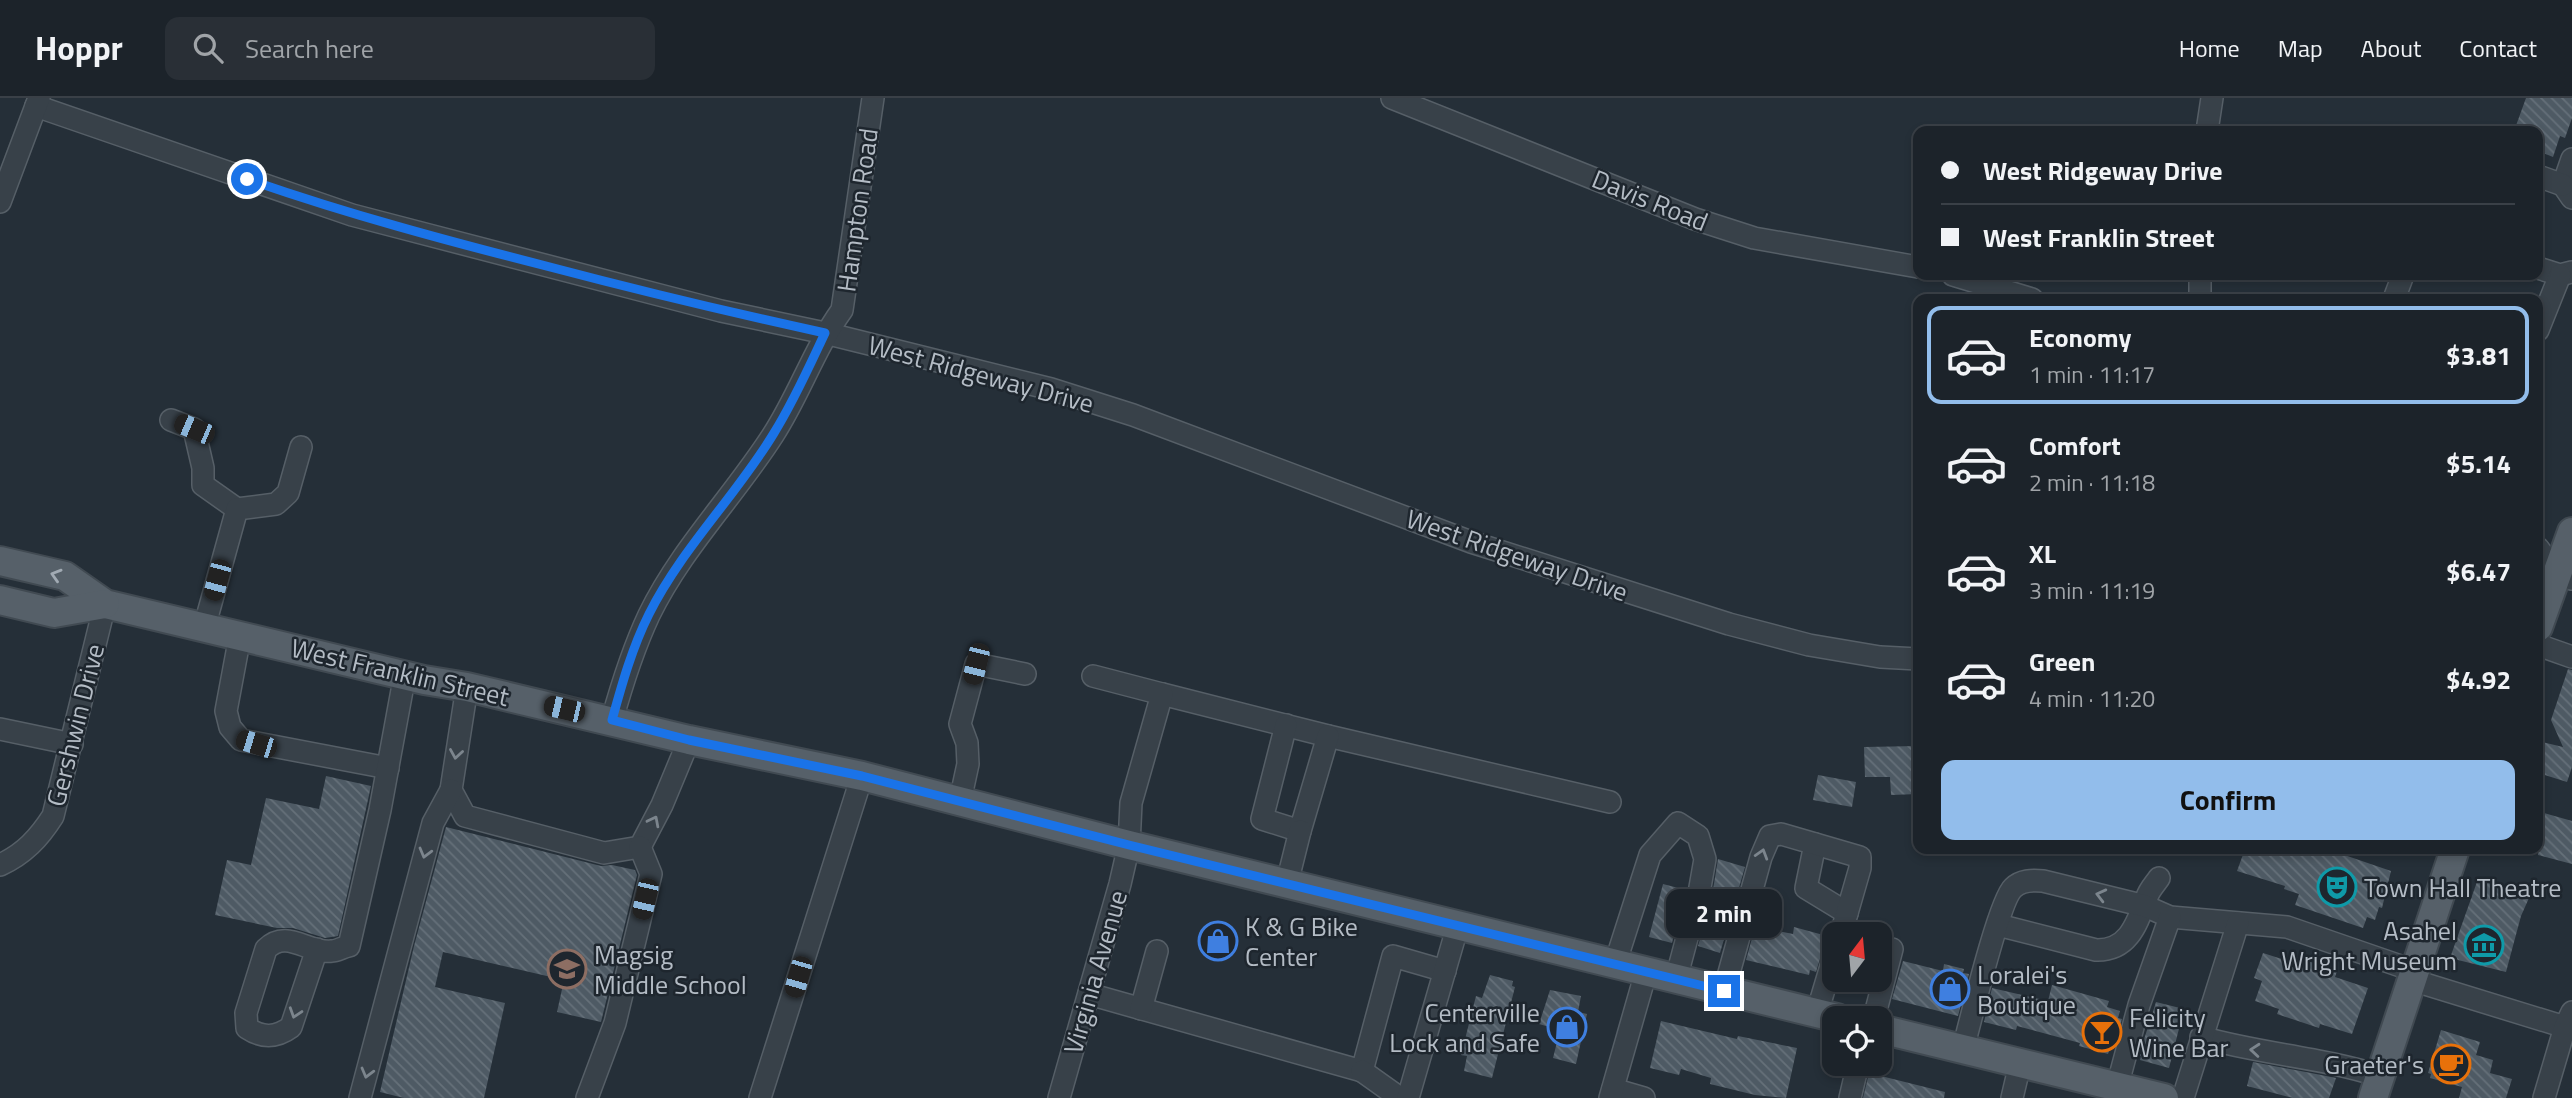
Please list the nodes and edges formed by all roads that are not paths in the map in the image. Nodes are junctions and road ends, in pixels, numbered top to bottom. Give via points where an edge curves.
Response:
1 (873, 98) edge
2 (1392, 98) edge
3 (2212, 98) edge
4 (38, 102) edge
5 (2208, 126) edge
6 (2572, 159) edge
7 (2543, 179) edge
8 (2567, 192) edge
9 (0, 202) edge
10 (1913, 266) edge
11 (2543, 269) edge
12 (2566, 274) edge
13 (1969, 280) edge
14 (2016, 294) edge
15 (2543, 320) edge
16 (825, 333) junction
17 (171, 420) dead end
18 (301, 447) dead end
19 (237, 509) junction
20 (2572, 532) edge
21 (2543, 553) edge
22 (0, 561) edge
23 (2565, 577) edge
24 (0, 600) edge
25 (105, 604) junction
26 (2543, 618) edge
27 (204, 628) junction
28 (240, 636) junction
29 (2543, 647) edge
30 (2572, 657) edge
31 (1913, 659) edge
32 (405, 674) junction
33 (1025, 674) dead end
34 (1093, 676) dead end
35 (467, 687) junction
36 (1162, 694) junction
37 (612, 720) junction
38 (1286, 725) junction
39 (0, 729) edge
40 (1328, 736) junction
41 (689, 740) junction
42 (72, 744) junction
43 (388, 768) junction
44 (862, 776) junction
45 (451, 790) junction
46 (960, 801) junction
47 (1610, 802) dead end
48 (1300, 831) junction
49 (1815, 844) junction
50 (1129, 845) junction
51 (640, 847) junction
52 (2453, 854) edge
53 (0, 865) edge
54 (2160, 878) dead end
55 (1287, 883) junction
56 (2144, 906) junction
57 (1847, 912) junction
58 (2170, 917) junction
59 (1844, 922) edge
60 (2238, 923) junction
61 (1458, 925) junction
62 (1998, 925) junction
63 (317, 948) junction
64 (1157, 951) dead end
65 (1615, 964) junction
66 (1445, 971) junction
67 (1646, 972) junction
68 (2413, 976) junction
69 (1676, 979) junction
70 (1724, 991) junction
71 (1089, 994) junction
72 (1141, 1009) junction
73 (1822, 1015) edge
74 (2569, 1019) edge
75 (1892, 1032) edge
76 (2201, 1037) junction
77 (1963, 1049) junction
78 (2020, 1063) junction
79 (1362, 1071) junction
80 (1855, 1076) edge
81 (2117, 1087) junction
82 (2376, 1087) edge
83 (1611, 1094) edge
84 (360, 1098) edge
85 (587, 1098) edge
86 (760, 1098) edge
87 (1059, 1098) edge
88 (1399, 1098) edge
89 (1408, 1098) edge
90 (1644, 1098) edge
91 (1850, 1098) edge
92 (2012, 1098) edge
93 (2162, 1098) edge
94 (2183, 1098) edge
95 (2544, 1098) edge

1 - 16 street, Hampton Road via 842,310
2 - 10 street, Davis Road via 1695,219 1754,238
3 - 5 street
4 - 9 street
4 - 16 street, West Ridgeway Drive via 352,215
6 - 8 street
7 - 8 street
11 - 12 street
12 - 15 street
13 - 14 street
16 - 31 street, West Ridgeway Drive via 1051,389 1133,415 1471,542 1729,624 1809,645
16 - 37 street, Hampton Road via 773,435 650,613 628,664
17 - 19 street via 194,429 203,485
18 - 19 street via 288,492 276,505
19 - 27 street
20 - 23 main road
21 - 23 street
25 -> 22 main road, West Franklin Street via 65,576
23 - 26 main road
24 - 25 main road, West Franklin Street via 54,613
25 - 27 main road, West Franklin Street
25 - 42 street, Gershwin Drive
27 - 28 main road, West Franklin Street
28 - 32 main road, West Franklin Street
28 - 43 street via 226,711 230,727 241,740
29 - 30 street
32 - 35 main road, West Franklin Street
32 - 43 street
33 - 46 street via 976,664 960,724 968,764
34 - 36 street
35 - 37 main road, West Franklin Street
35 -> 45 street
36 - 38 street
36 - 50 street, Virginia Avenue via 1131,803
37 - 41 main road, West Franklin Street
38 - 40 street
38 - 48 street via 1262,819
39 - 42 street
40 - 47 street
40 - 48 street
41 - 44 main road, West Franklin Street
51 -> 41 street
42 - 53 street, Gershwin Drive via 53,816 28,848
43 - 63 street via 349,946 331,951
44 - 46 main road, West Franklin Street
44 - 86 street
45 - 51 street via 465,816 604,853
45 -> 84 street via 433,823
46 - 50 main road, West Franklin Street
48 - 55 street
49 - 57 street via 1806,888
49 - 57 street via 1860,857
70 -> 49 street via 1767,840 1781,834
50 - 55 main road, West Franklin Street
50 - 71 street, Virginia Avenue
51 - 85 street via 651,874 615,1023
52 - 68 main road
54 - 56 street
55 - 61 main road, West Franklin Street
56 - 58 street
56 - 62 street via 2124,942 2109,949 2096,950
56 -> 62 street via 2043,881 2023,882 2010,891
57 - 59 street
58 - 60 street
58 - 81 street
60 - 68 street via 2287,927
60 - 76 street
61 - 65 main road, West Franklin Street
61 - 66 street
62 - 77 street
63 -> 63 street via 291,1027 269,1037 247,1028 246,1013 266,949 279,940
64 - 72 street
65 - 67 main road, West Franklin Street
65 - 69 street via 1650,855 1678,823 1698,835 1705,859
66 - 79 street via 1393,956
66 - 89 street
67 - 69 main road, West Franklin Street
67 - 83 street
68 - 74 street
68 - 82 main road
69 - 70 main road, West Franklin Street
70 - 73 main road, West Franklin Street
71 - 72 street
71 - 87 street, Virginia Avenue
72 - 79 street
74 - 95 street
75 - 77 main road
82 -> 76 street via 2345,1065
76 - 94 street
77 - 78 main road
78 - 81 main road
78 - 92 street
79 - 88 street
80 - 91 street
81 - 93 main road
83 - 90 street

